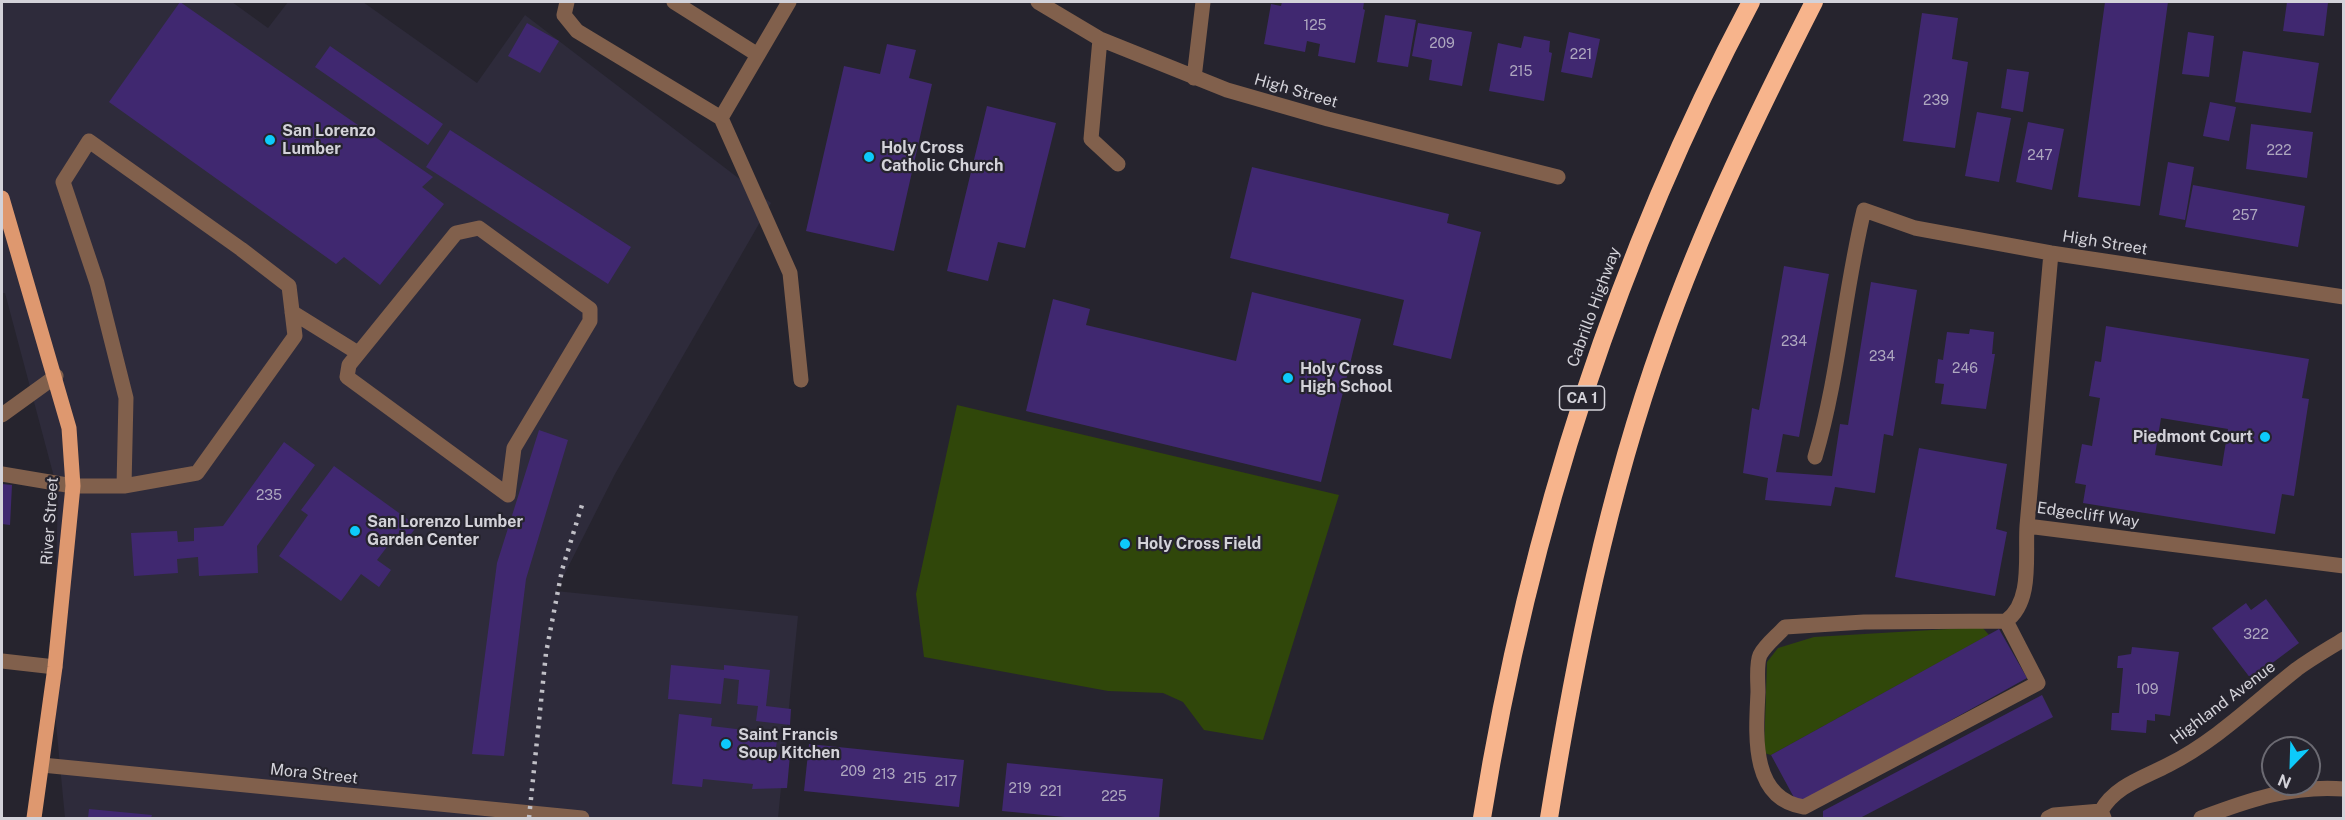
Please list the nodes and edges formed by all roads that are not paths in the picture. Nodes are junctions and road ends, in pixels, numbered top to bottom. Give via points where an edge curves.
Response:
1 (567, 2) edge
2 (674, 2) edge
3 (789, 2) edge
4 (1038, 2) edge
5 (1203, 2) edge
6 (1751, 2) edge
7 (1814, 2) edge
8 (1100, 39) junction
9 (758, 55) junction
10 (1194, 78) junction
11 (721, 118) junction
12 (1118, 164) dead end
13 (1558, 177) dead end
14 (2, 198) edge
15 (2051, 253) junction
16 (2343, 297) edge
17 (292, 312) junction
18 (358, 353) junction
19 (56, 376) junction
20 (801, 380) dead end
21 (2, 415) edge
22 (1815, 457) dead end
23 (2, 474) edge
24 (73, 486) junction
25 (124, 486) junction
26 (2027, 526) junction
27 (2343, 566) edge
28 (2006, 621) junction
29 (2343, 639) edge
30 (2, 662) edge
31 (55, 668) junction
32 (42, 765) junction
33 (2343, 789) edge
34 (456, 812) edge
35 (2103, 815) edge
36 (34, 819) edge
37 (582, 819) edge
38 (1482, 819) edge
39 (1549, 819) edge
40 (2048, 819) edge
41 (2201, 819) edge

1 - 11 street via 564,15 577,31
2 - 9 street
3 - 9 street
4 - 8 street, High Street
5 - 10 street
6 - 38 highway, Cabrillo Highway / CA 1 via 1656,199 1577,411 1523,606
7 - 39 highway via 1713,214 1649,380 1593,583
8 - 10 street, High Street
8 - 12 street via 1091,139
9 - 11 street
10 - 13 street, High Street via 1328,119
11 - 20 street via 790,273
14 - 19 main road, River Street
15 - 16 street, High Street
15 - 22 street, High Street via 1915,228 1864,210 1829,410
15 - 26 street, Edgecliff Way
17 - 18 street
17 - 25 street via 295,336 197,473
17 - 25 street via 289,286 89,141 63,182 97,283 126,398
18 - 18 street via 347,377 508,495 514,448 590,321 590,309 479,228 456,233
19 - 21 street
19 - 24 main road, River Street via 69,428
23 - 24 street
24 - 25 street
24 - 31 main road, River Street
26 - 27 street, Edgecliff Way
26 - 28 street via 2024,600 2017,614
28 - 28 street via 1785,627 1760,656 1755,740 1764,778 1776,797 1803,807 2037,683
29 - 35 street, Highland Avenue via 2217,734 2109,797
30 - 31 street
31 - 32 main road, River Street
32 - 34 street, Mora Street
32 - 36 main road, River Street
33 - 41 street via 2323,787 2261,795
34 - 37 street, Mora Street
35 - 40 street via 2054,815

